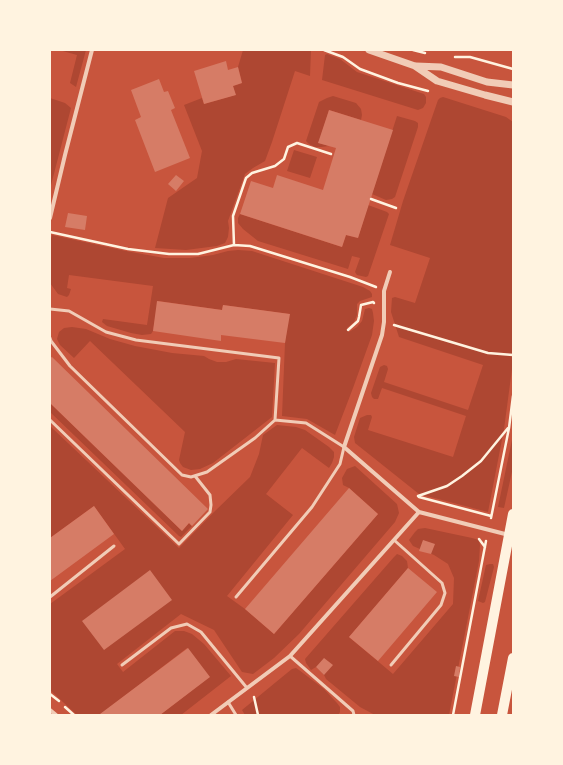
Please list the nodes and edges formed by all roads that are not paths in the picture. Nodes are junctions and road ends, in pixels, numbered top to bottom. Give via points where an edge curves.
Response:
1 (92, 50) edge
2 (369, 50) edge
3 (415, 66) junction
4 (513, 85) edge
5 (513, 102) edge
6 (50, 218) edge
7 (390, 272) dead end
8 (50, 309) edge
9 (50, 338) edge
10 (50, 420) edge
11 (276, 420) junction
12 (344, 447) junction
13 (195, 476) junction
14 (419, 512) junction
15 (513, 514) edge
16 (511, 535) edge
17 (394, 540) junction
18 (114, 546) dead end
19 (50, 597) edge
20 (236, 597) dead end
21 (290, 656) junction
22 (513, 658) edge
23 (122, 665) dead end
24 (391, 665) dead end
25 (247, 688) junction
26 (228, 702) junction
27 (50, 710) edge
28 (56, 715) edge
29 (211, 715) edge
30 (236, 715) edge
31 (354, 715) edge
32 (475, 715) edge
33 (502, 715) edge

1 - 6 street
2 - 3 street
3 - 4 street via 441,67 487,82
3 - 5 street via 437,81
7 - 12 street via 384,291 382,335
8 - 11 lane via 69,311 106,332 136,340 279,358
9 - 13 lane via 70,366 182,475
10 - 13 lane via 179,544 210,512 212,505 210,495
11 - 12 lane via 306,423
11 - 13 lane via 207,472
12 - 14 street
12 - 20 lane via 340,464 312,507
14 - 16 street
14 - 17 street
15 - 16 main road
16 - 32 main road
17 - 21 street
17 - 24 lane via 442,582 445,593 441,605
18 - 19 lane
21 - 25 street
21 - 31 lane via 353,711
22 - 33 main road
23 - 25 lane via 171,628 186,624 201,632
25 - 26 street
26 - 29 street
26 - 30 lane
27 - 28 street

